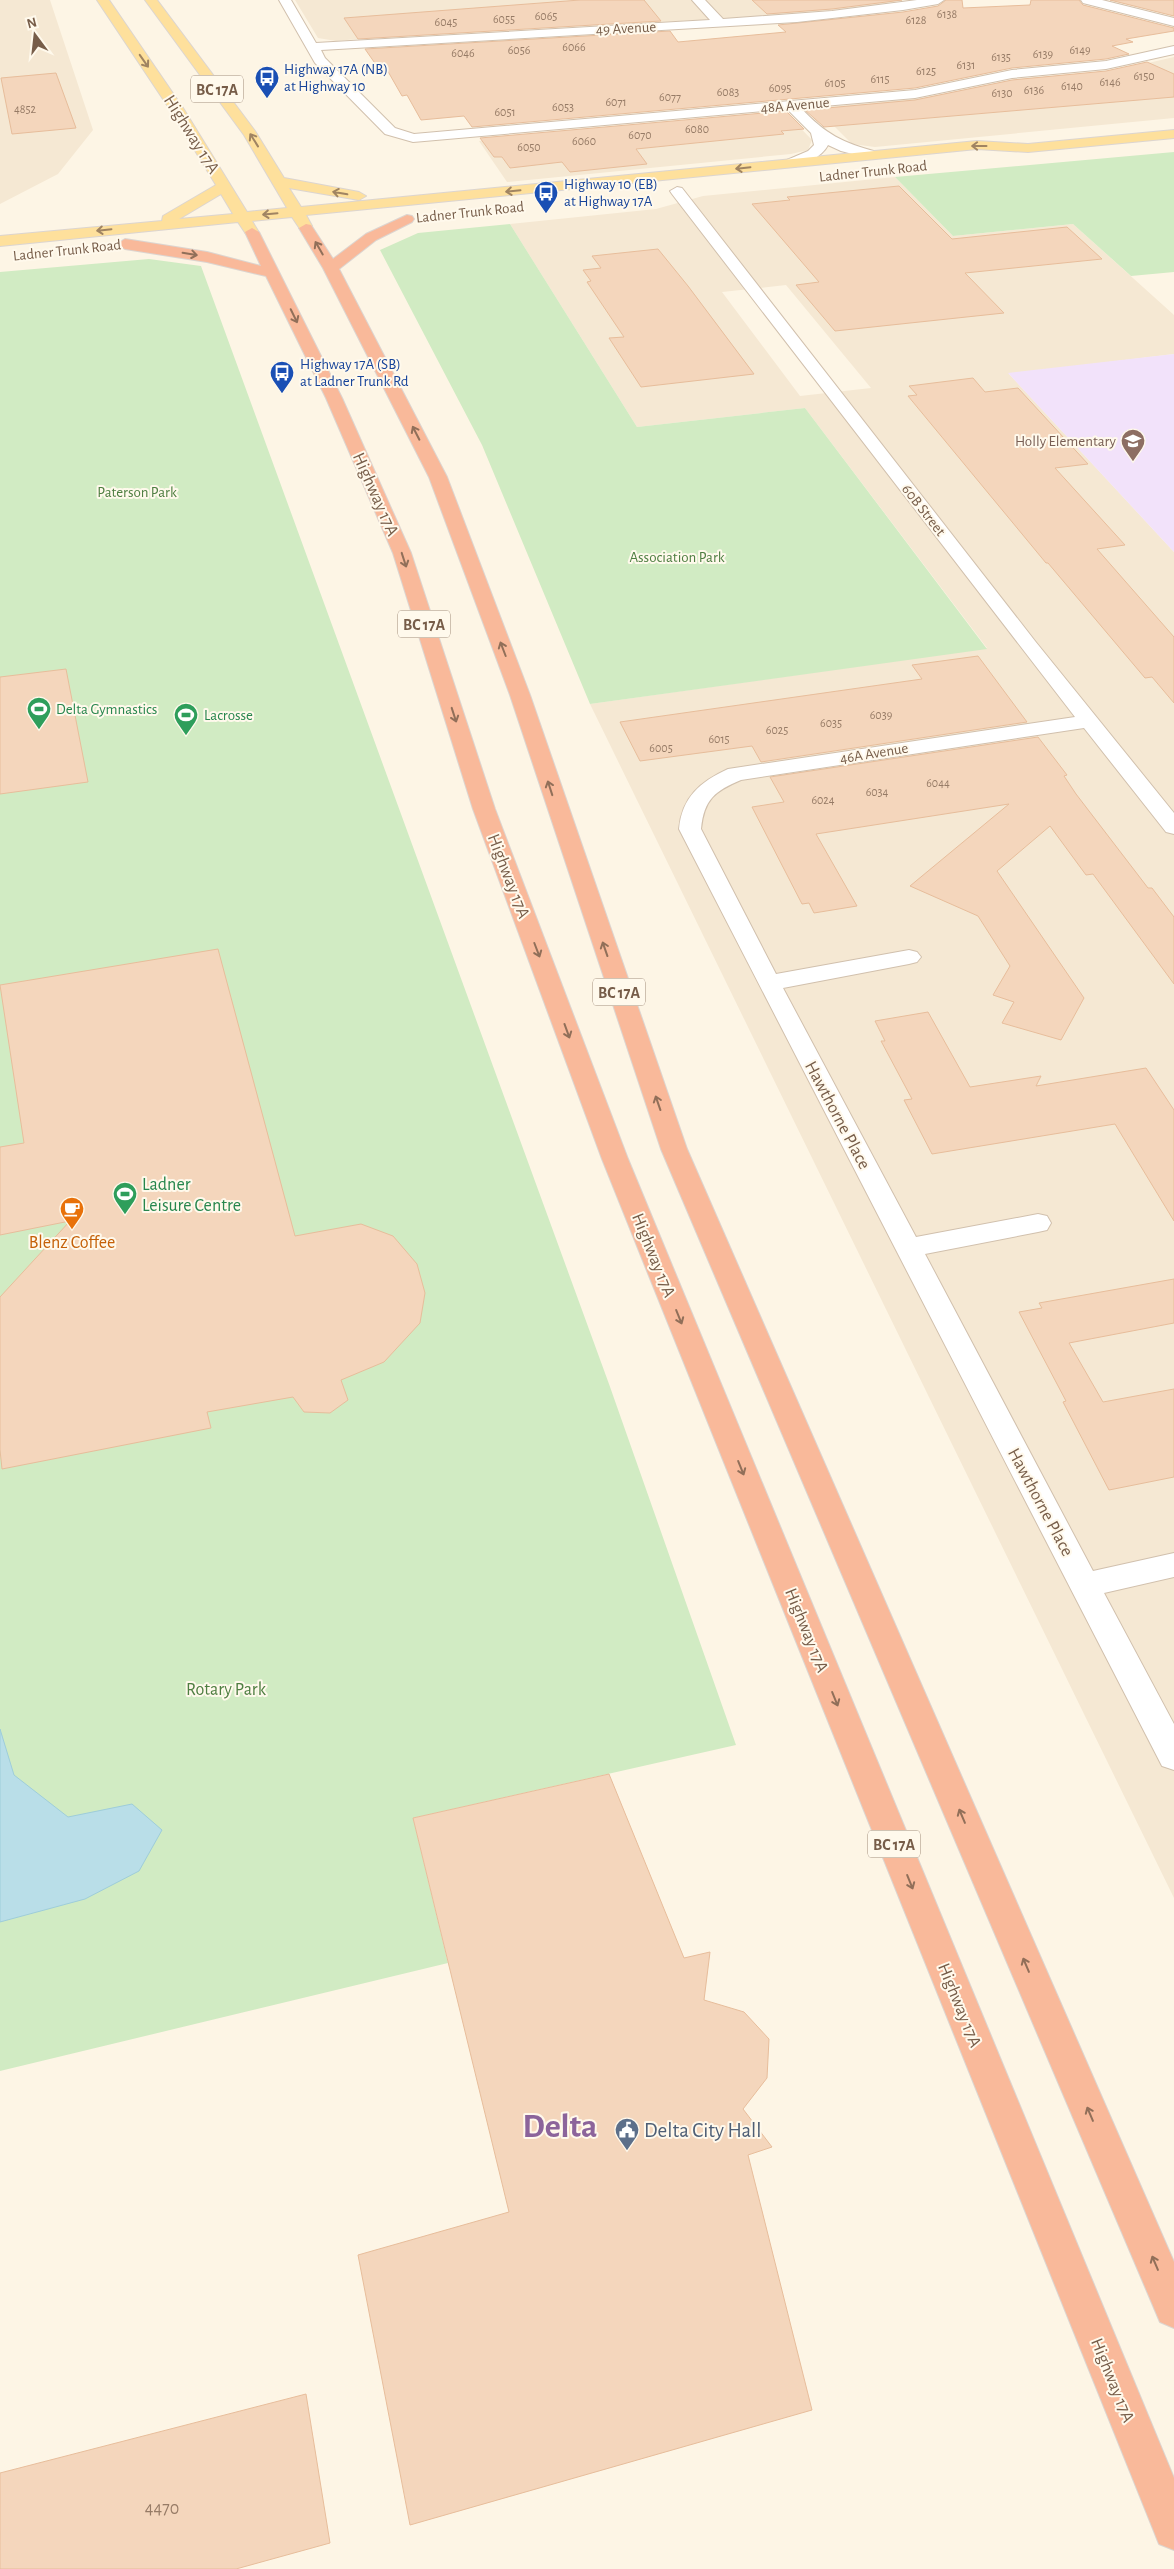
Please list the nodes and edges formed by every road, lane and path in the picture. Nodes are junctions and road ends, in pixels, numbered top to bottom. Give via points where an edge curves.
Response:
1 (103, 0) edge
2 (151, 0) edge
3 (285, 0) edge
4 (698, 0) edge
5 (938, 0) edge
6 (1087, 0) edge
7 (1174, 22) edge
8 (720, 23) junction
9 (314, 47) junction
10 (1174, 50) edge
11 (791, 105) junction
12 (818, 134) junction
13 (1174, 134) edge
14 (1028, 148) junction
15 (872, 155) junction
16 (964, 161) dead end
17 (792, 163) junction
18 (280, 182) junction
19 (225, 186) junction
20 (697, 189) dead end
21 (672, 192) joint
22 (406, 202) junction
23 (297, 212) junction
24 (243, 217) junction
25 (412, 218) joint
26 (370, 222) dead end
27 (152, 226) junction
28 (324, 226) dead end
29 (306, 228) junction
30 (288, 229) dead end
31 (270, 230) dead end
32 (252, 232) junction
33 (232, 234) dead end
34 (183, 238) dead end
35 (0, 241) edge
36 (124, 244) junction
37 (38, 252) dead end
38 (330, 268) junction
39 (272, 273) junction
40 (1088, 721) junction
41 (1174, 827) edge
42 (690, 828) joint
43 (909, 957) dead end
44 (769, 983) junction
45 (1038, 1223) dead end
46 (908, 1248) junction
47 (1174, 1565) edge
48 (1084, 1585) junction
49 (1174, 1756) edge
50 (1174, 2308) edge
51 (1174, 2529) edge

1 -> 19 main road, Highway 17A / BC 17A
18 -> 2 main road, BC 17A via 250,134
3 - 9 street
4 - 8 street
5 - 8 street, 49 Avenue via 880,10
6 - 7 street
8 - 9 street, 49 Avenue via 416,38
9 - 11 street, 48A Avenue via 320,60 390,132 413,138
10 - 11 street, 48A Avenue via 1106,65 1012,74 915,94
11 - 12 street
12 - 15 street via 852,152
12 - 17 street via 821,146 813,154
13 - 14 main road, Ladner Trunk Road
14 -> 15 main road, Ladner Trunk Road via 977,145
14 - 16 main road, Ladner Trunk Road via 994,158
15 - 17 main road, Ladner Trunk Road
17 -> 22 main road, Ladner Trunk Road
22 -> 18 main road
18 - 23 main road, BC 17A
19 - 24 main road, Highway 17A / BC 17A
19 - 27 main road via 193,207
20 - 21 main road
21 - 40 street, 60B Street
22 - 23 main road, Ladner Trunk Road
23 -> 24 main road, Ladner Trunk Road
23 - 29 main road, BC 17A
24 - 27 main road, Ladner Trunk Road
24 - 32 main road, Highway 17A / BC 17A
25 - 26 main road, Ladner Trunk Road
25 - 38 highway via 371,237
27 -> 35 main road, Ladner Trunk Road
28 - 29 main road
29 - 30 main road
38 -> 29 highway, BC 17A
31 - 32 main road
32 - 33 main road
32 - 39 highway, Highway 17A / BC 17A
34 - 36 main road, Ladner Trunk Road
36 - 37 main road, Ladner Trunk Road
36 -> 39 highway via 207,257
50 -> 38 highway, BC 17A via 674,1149 520,694 438,476
39 -> 51 highway, Highway 17A / BC 17A via 334,398 402,553 484,809 615,1159
40 - 41 street, 60B Street
40 - 42 street, 46A Avenue via 736,774 712,784 699,798 691,812
42 - 44 street, Hawthorne Place
43 - 44 street
44 - 46 street, Hawthorne Place
45 - 46 street
46 - 48 street, Hawthorne Place
47 - 48 street
48 - 49 street, Hawthorne Place

